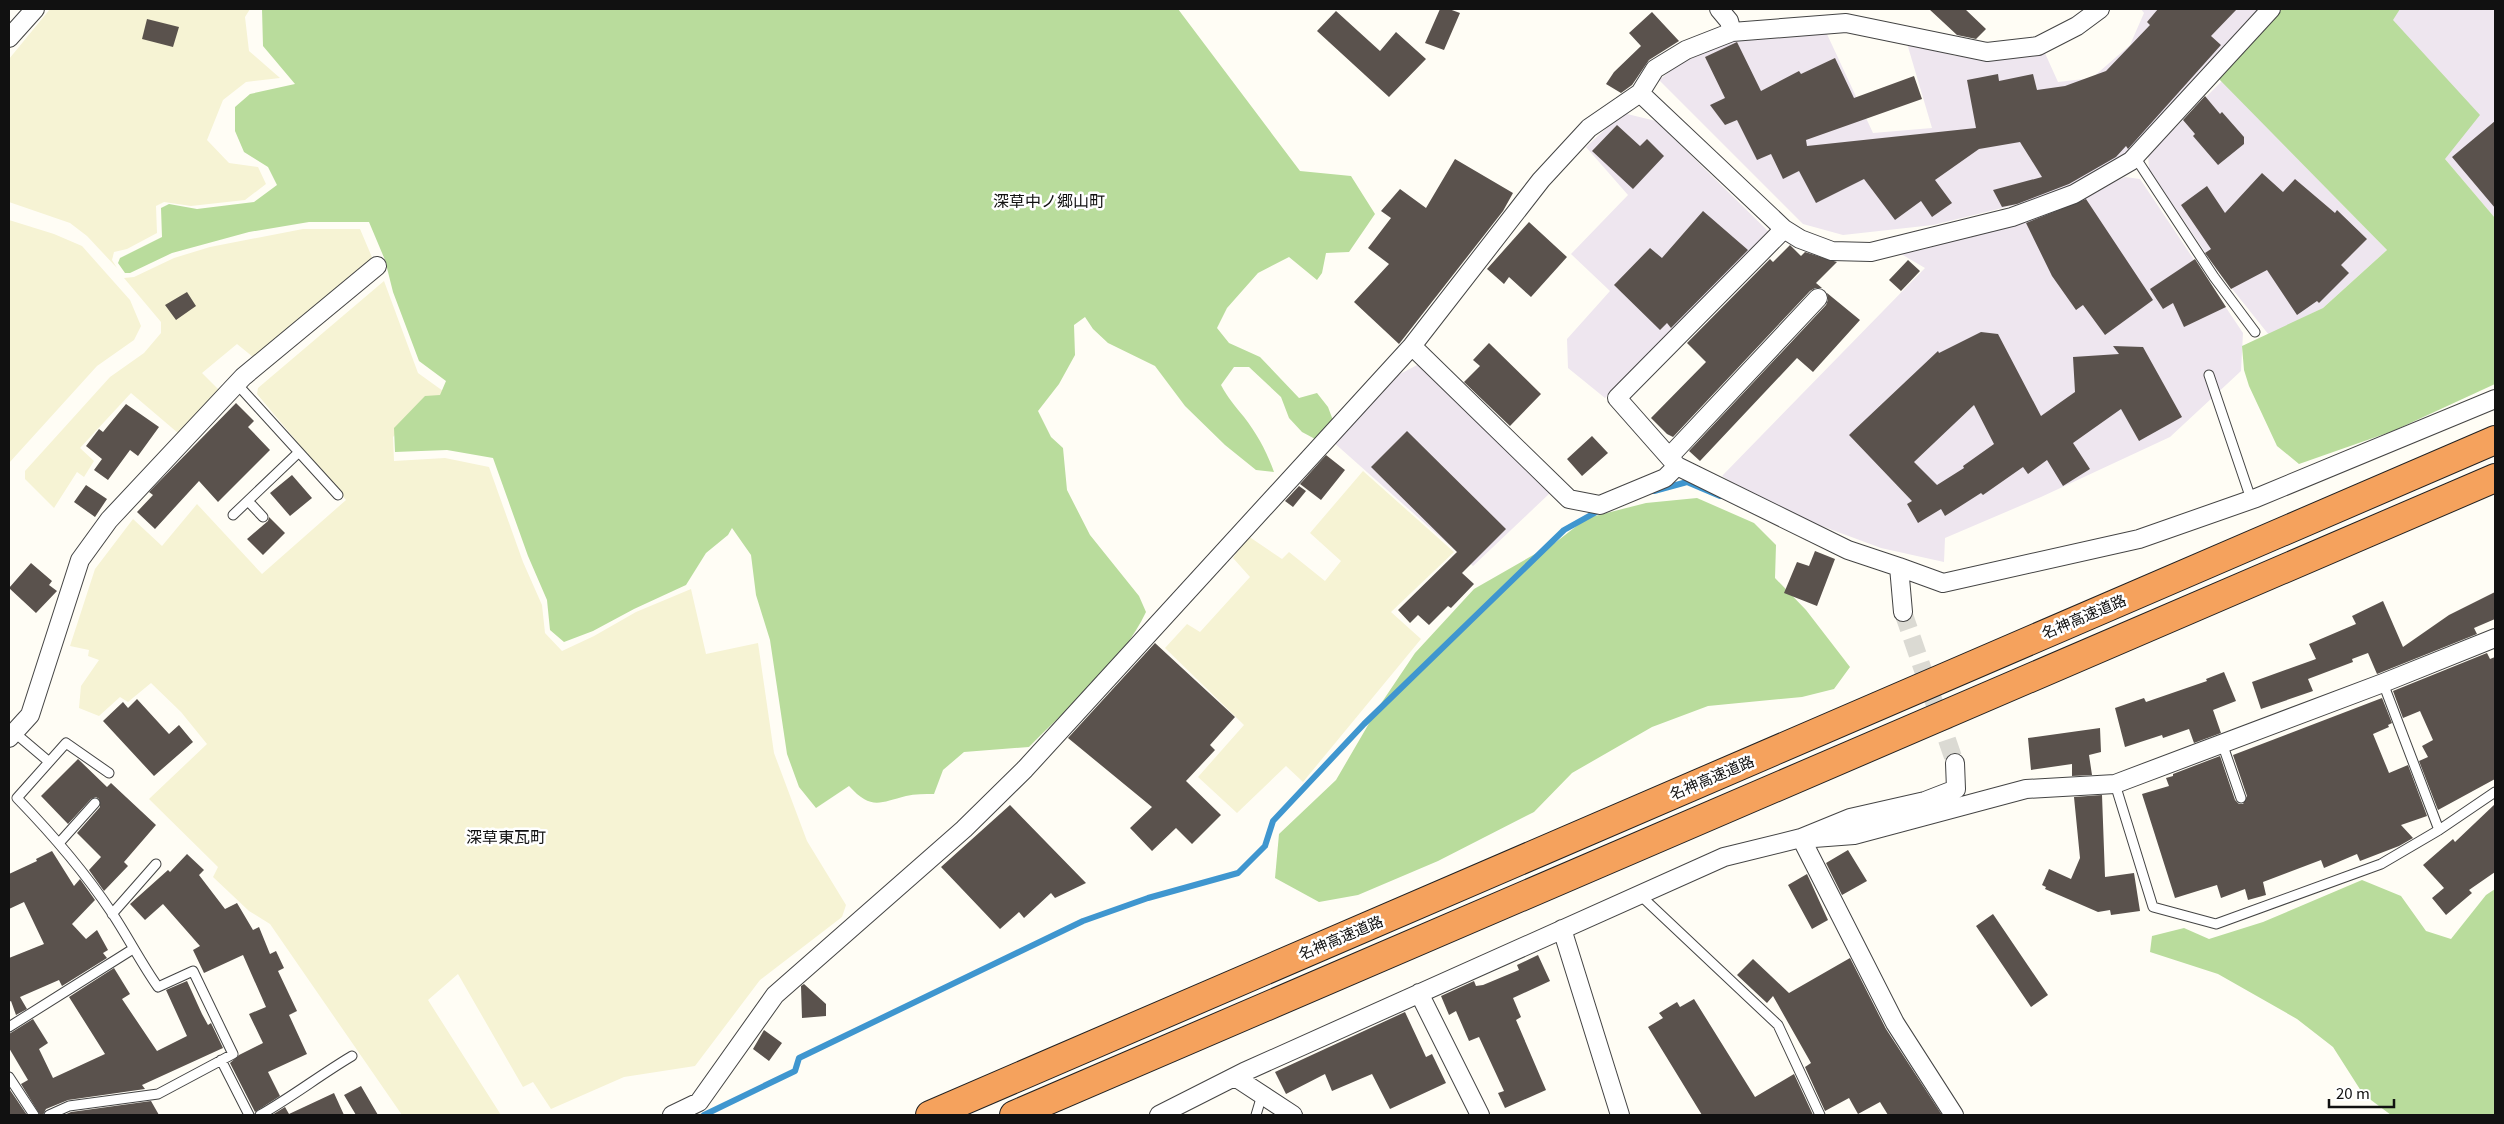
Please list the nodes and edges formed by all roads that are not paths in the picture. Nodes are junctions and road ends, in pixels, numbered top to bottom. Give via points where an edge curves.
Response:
1 (34, 9) edge
2 (1719, 9) edge
3 (2100, 9) edge
4 (2271, 9) edge
5 (1732, 32) junction
6 (9, 38) edge
7 (1640, 93) junction
8 (2135, 156) junction
9 (1784, 229) junction
10 (377, 266) dead end
11 (1818, 298) dead end
12 (2255, 332) dead end
13 (1412, 346) junction
14 (2209, 375) dead end
15 (236, 383) junction
16 (2495, 399) edge
17 (2495, 440) edge
18 (299, 452) junction
19 (1673, 461) junction
20 (2495, 478) edge
21 (338, 495) dead end
22 (2251, 499) junction
23 (248, 501) junction
24 (233, 515) dead end
25 (263, 517) dead end
26 (1899, 567) junction
27 (1903, 612) tunnel mouth
28 (2495, 638) edge
29 (2383, 683) junction
30 (12, 736) edge
31 (2222, 743) junction
32 (48, 761) junction
33 (1955, 762) tunnel mouth
34 (109, 773) dead end
35 (2115, 784) junction
36 (2495, 792) edge
37 (2241, 798) dead end
38 (95, 803) dead end
39 (2439, 830) junction
40 (1801, 838) junction
41 (60, 842) junction
42 (156, 864) dead end
43 (1640, 895) junction
44 (112, 914) junction
45 (1562, 929) junction
46 (133, 949) junction
47 (1419, 993) junction
48 (9, 1027) edge
49 (352, 1056) dead end
50 (221, 1060) junction
51 (1235, 1076) junction
52 (10, 1082) edge
53 (1262, 1095) junction
54 (34, 1115) edge
55 (49, 1115) edge
56 (249, 1115) edge
57 (260, 1115) edge
58 (672, 1115) edge
59 (930, 1115) edge
60 (1014, 1115) edge
61 (1159, 1115) edge
62 (1256, 1115) edge
63 (1293, 1115) edge
64 (1480, 1115) edge
65 (1620, 1115) edge
66 (1820, 1115) edge
67 (1954, 1115) edge

1 - 6 street
2 - 5 street via 1729,21
3 - 5 street via 2077,26 2038,46 1987,52 1846,22
4 - 8 street
5 - 7 street via 1686,50 1655,69
7 - 9 street
7 - 13 street via 1589,128 1541,180
8 - 9 street via 2074,194 2030,210 1871,252 1832,251
8 - 12 lane via 2214,277
9 - 19 street via 1617,398
10 - 15 street
11 - 19 street
13 - 19 street via 1569,499 1600,506 1665,478
13 - 58 street via 1025,769 964,829 775,996 699,1102
14 - 22 lane
15 - 18 lane
15 - 30 street via 109,520 80,560 30,715
16 - 22 street
17 - 59 highway, 名神高速道路
18 - 21 lane
18 - 23 lane
19 - 26 street via 1848,550
20 - 60 highway
22 - 26 street via 2139,539 1943,583
23 - 24 lane
23 - 25 lane
26 - 27 street
28 - 29 street
29 - 31 street
29 - 39 lane
30 - 32 lane
31 - 35 street
31 - 37 lane
32 - 34 lane via 66,743
32 - 41 lane via 17,798
33 - 40 street via 1956,789 1925,801 1850,818
35 - 39 lane via 2153,907 2216,924 2381,864
35 - 40 street via 2026,789 1854,836
36 - 39 lane
38 - 41 lane
40 - 43 street via 1724,857
40 - 67 street via 1895,1022
41 - 44 lane
42 - 44 lane
43 - 45 street
43 - 66 lane via 1778,1025
44 - 46 lane
45 - 47 street
45 - 65 street
46 - 48 lane
46 - 50 lane via 158,988 193,971 233,1054
47 - 51 street
47 - 64 street
49 - 57 lane via 310,1082 300,1093
50 - 55 lane via 158,1094 69,1106
50 - 56 lane
51 - 53 street
51 - 61 street
52 - 54 lane
53 - 62 lane
53 - 63 street

